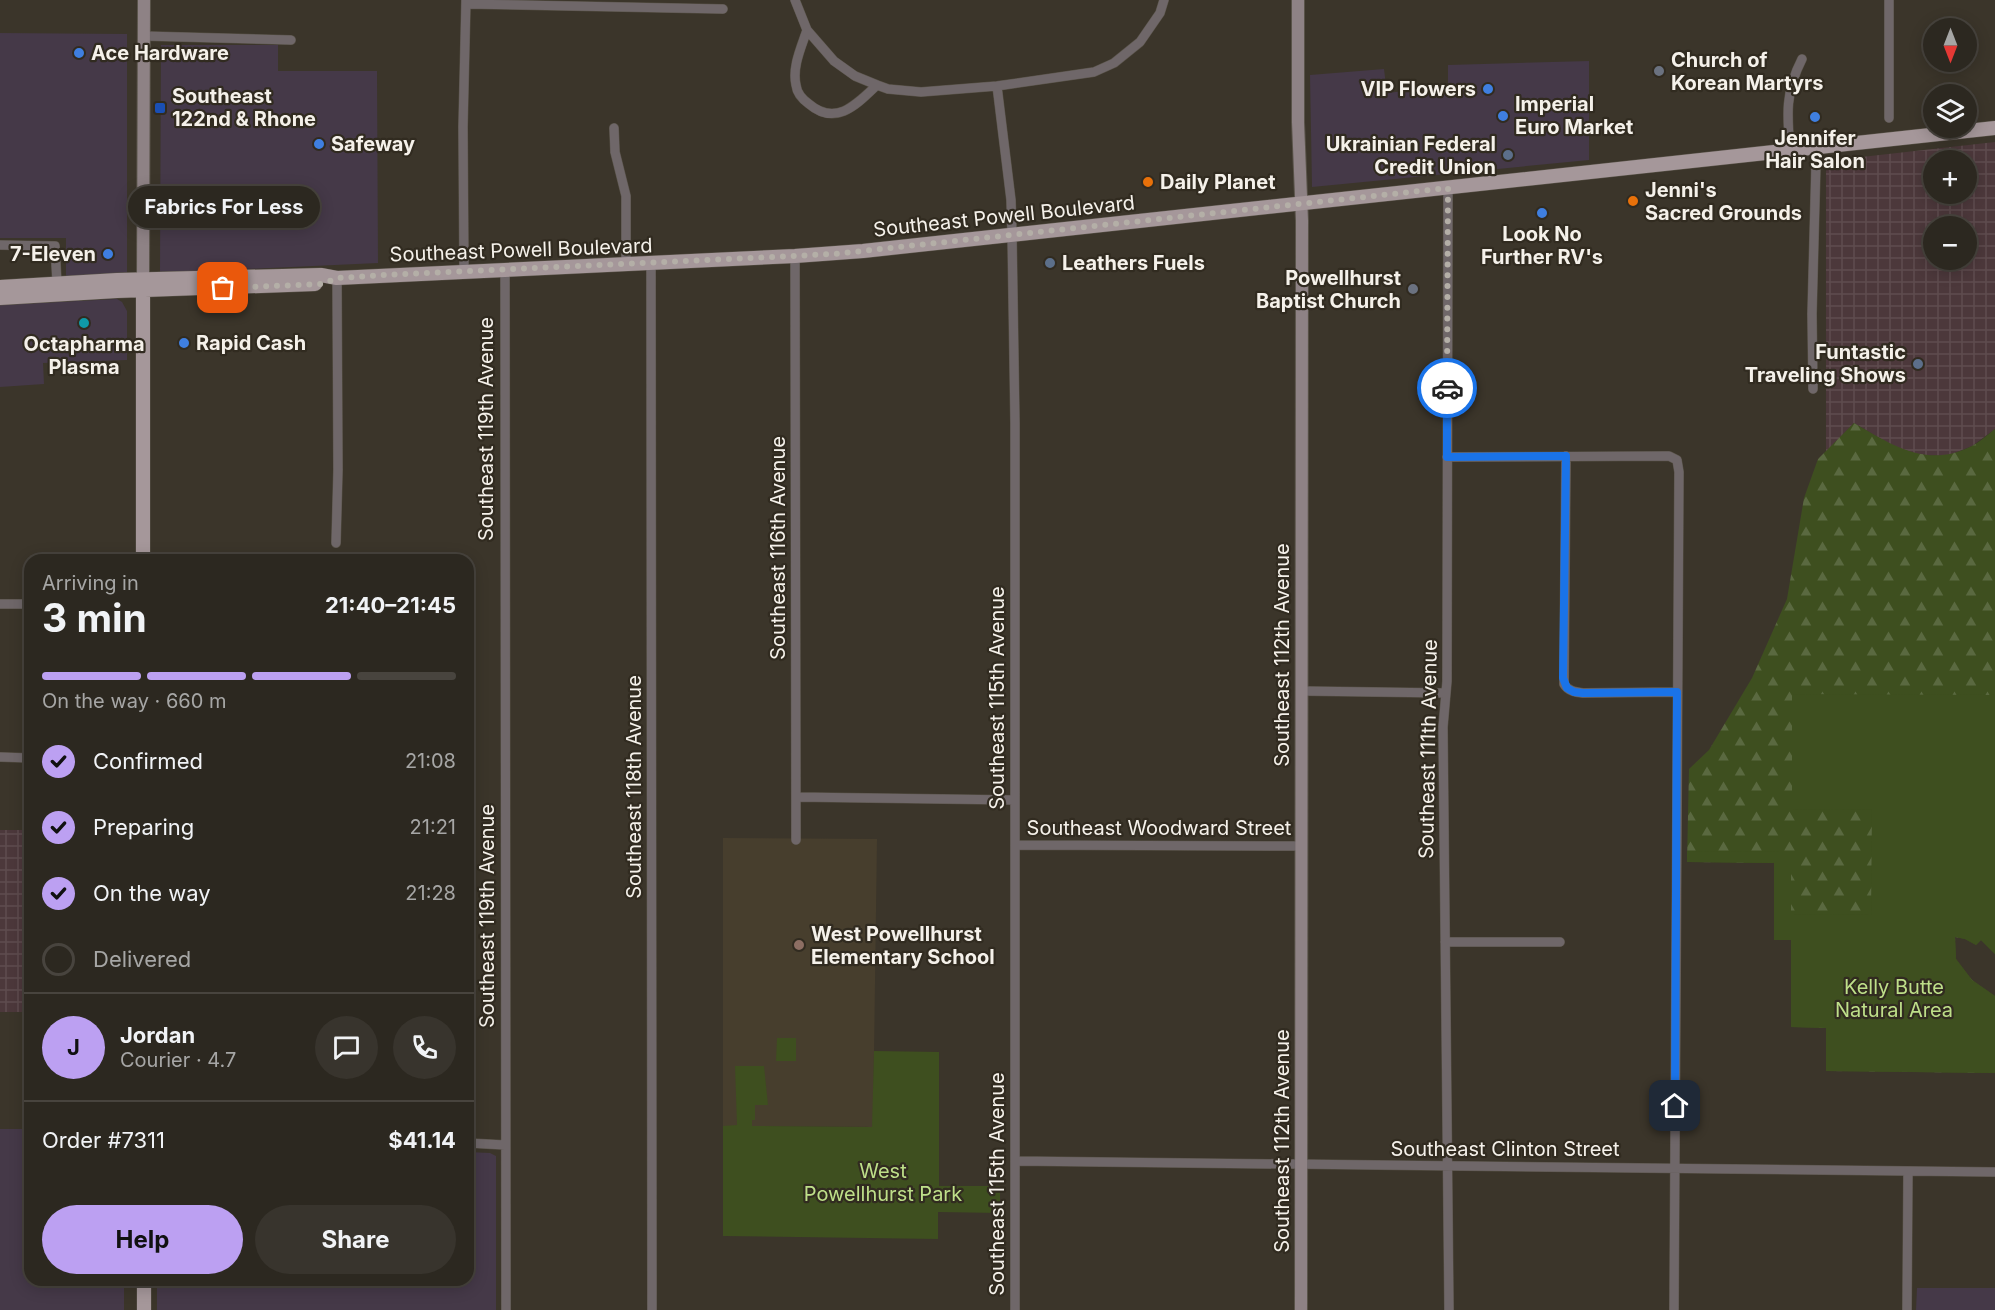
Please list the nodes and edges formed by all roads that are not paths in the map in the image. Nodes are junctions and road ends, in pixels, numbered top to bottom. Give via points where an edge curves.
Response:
1 (144, 0) edge
2 (795, 0) edge
3 (1164, 0) edge
4 (1298, 0) edge
5 (1889, 0) edge
6 (466, 2) edge
7 (723, 9) dead end
8 (807, 30) junction
9 (144, 36) junction
10 (291, 40) dead end
11 (1802, 59) dead end
12 (877, 85) junction
13 (997, 86) junction
14 (1889, 118) dead end
15 (614, 128) dead end
16 (1995, 128) edge
17 (1812, 148) junction
18 (1790, 150) junction
19 (1448, 188) junction
20 (1302, 204) junction
21 (1012, 234) junction
22 (0, 245) edge
23 (795, 256) junction
24 (626, 264) junction
25 (651, 264) junction
26 (505, 269) junction
27 (465, 271) junction
28 (338, 278) junction
29 (57, 283) junction
30 (143, 285) junction
31 (0, 287) edge
32 (0, 298) edge
33 (1813, 389) dead end
34 (1566, 456) junction
35 (1447, 457) junction
36 (336, 543) dead end
37 (143, 554) edge
38 (0, 604) edge
39 (24, 604) edge
40 (1302, 691) junction
41 (1677, 692) junction
42 (1446, 693) junction
43 (0, 758) edge
44 (24, 758) edge
45 (796, 797) junction
46 (1015, 800) junction
47 (796, 840) dead end
48 (1015, 845) junction
49 (1302, 846) junction
50 (1445, 942) junction
51 (1560, 942) dead end
52 (474, 1143) edge
53 (506, 1145) junction
54 (1015, 1161) junction
55 (1302, 1163) junction
56 (1448, 1166) junction
57 (1675, 1168) junction
58 (1908, 1171) junction
59 (1995, 1172) edge
60 (144, 1286) edge
61 (144, 1310) edge
62 (506, 1310) edge
63 (652, 1310) edge
64 (1015, 1310) edge
65 (1301, 1310) edge
66 (1449, 1310) edge
67 (1674, 1310) edge
68 (1907, 1310) edge

1 - 9 main road
2 - 8 street
3 - 13 street via 1140,42 1114,63 1083,75
4 - 20 main road, Southeast 112th Avenue
5 - 14 street
6 - 7 street
6 - 27 street
8 - 12 street via 834,61
8 - 12 street via 795,83 801,98 814,109 830,114 848,110
9 - 10 street
9 - 30 main road
11 - 18 street via 1789,91
12 - 13 street via 921,92
13 - 21 street, Southeast 115th Avenue
15 - 24 street via 615,152 626,196
16 - 17 main road, Southeast Powell Boulevard
17 - 18 main road, Southeast Powell Boulevard
17 - 33 street via 1816,162
18 - 19 main road, Southeast Powell Boulevard
19 - 20 main road, Southeast Powell Boulevard
19 - 35 street, Southeast 111th Avenue
20 - 21 main road, Southeast Powell Boulevard
20 - 40 main road, Southeast 112th Avenue
21 - 23 main road, Southeast Powell Boulevard
21 - 46 street, Southeast 115th Avenue
22 - 29 street via 55,246
23 - 25 main road, Southeast Powell Boulevard
23 - 45 street, Southeast 116th Avenue
24 - 25 main road, Southeast Powell Boulevard
24 - 26 main road, Southeast Powell Boulevard
25 - 63 street, Southeast 118th Avenue
26 - 27 main road, Southeast Powell Boulevard
26 - 53 street, Southeast 119th Avenue
27 - 28 main road, Southeast Powell Boulevard
28 - 30 main road, Southeast Powell Boulevard via 321,275
28 - 36 street
29 - 30 main road, Southeast Powell Boulevard
29 - 31 main road, Southeast Powell Boulevard
30 - 32 main road, Southeast Powell Boulevard
30 - 37 main road
34 - 35 street
34 - 41 street via 1563,678 1567,688 1583,693
34 - 41 street via 1669,456 1677,460
35 - 42 street, Southeast 111th Avenue
38 - 39 street
40 - 42 street
40 - 49 main road, Southeast 112th Avenue
41 - 57 street
42 - 50 street, Southeast 111th Avenue
43 - 44 street
45 - 46 street
45 - 47 street, Southeast 116th Avenue
46 - 48 street, Southeast 115th Avenue
48 - 49 street, Southeast Woodward Street
48 - 54 street, Southeast 115th Avenue
49 - 55 main road, Southeast 112th Avenue
50 - 51 street
50 - 56 street, Southeast 111th Avenue
52 - 53 street
53 - 62 street, Southeast 119th Avenue
54 - 55 street, Southeast Clinton Street
54 - 64 street, Southeast 115th Avenue
55 - 56 street, Southeast Clinton Street
55 - 65 main road, Southeast 112th Avenue
56 - 57 street, Southeast Clinton Street
56 - 66 street, Southeast 111th Avenue
57 - 58 street, Southeast Clinton Street
57 - 67 street
58 - 59 street, Southeast Clinton Street
58 - 68 street
60 - 61 main road

